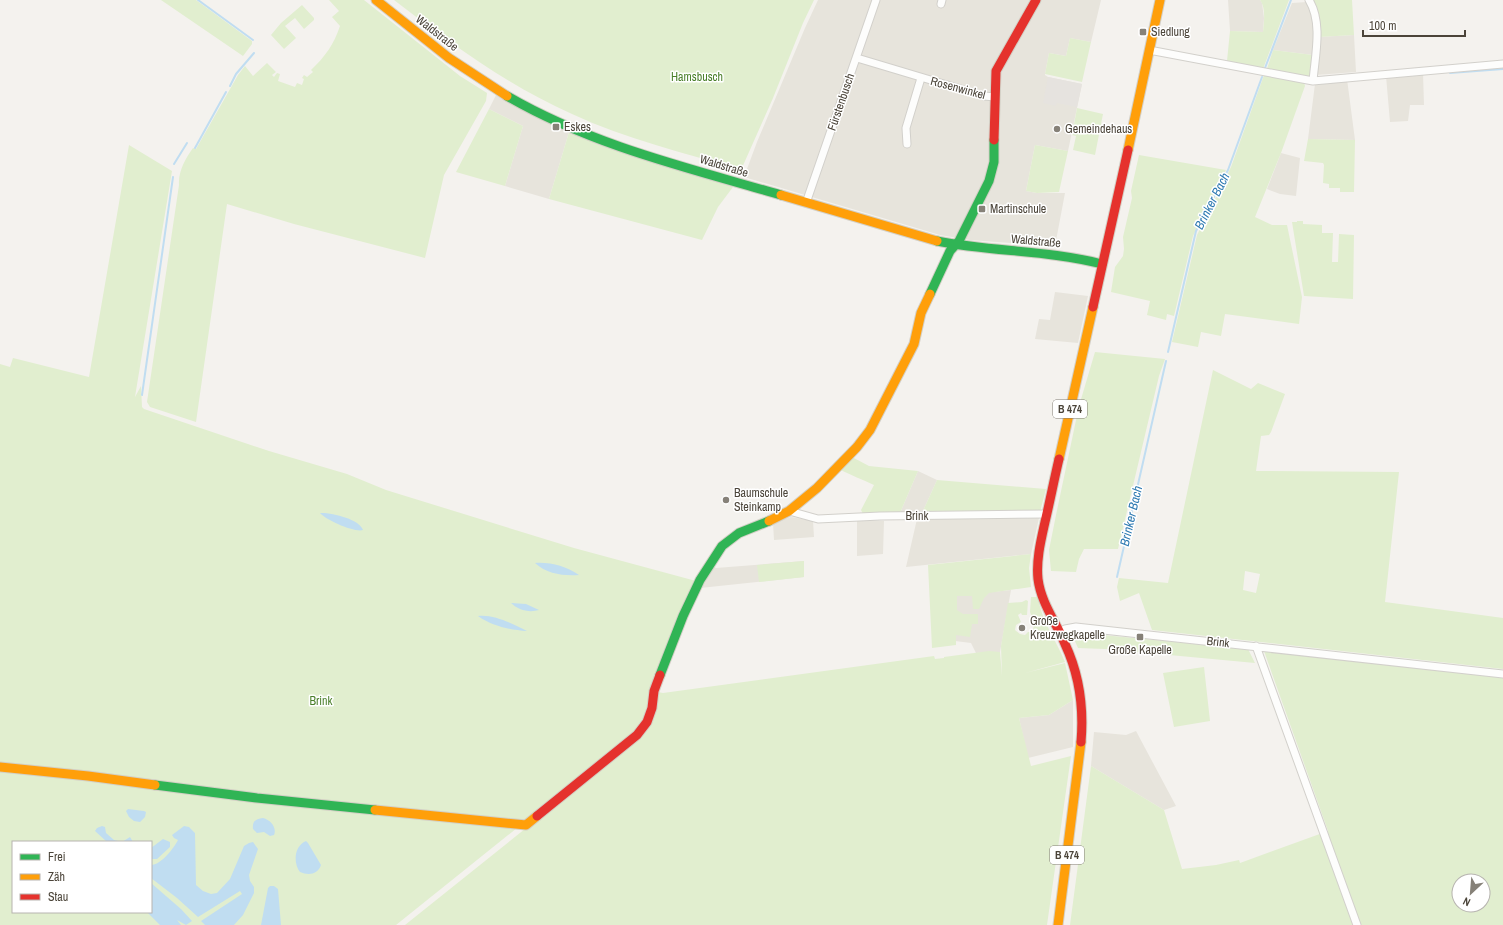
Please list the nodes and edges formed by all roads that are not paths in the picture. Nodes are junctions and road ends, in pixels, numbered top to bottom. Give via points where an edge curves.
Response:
1 (376, 0) edge
2 (876, 0) edge
3 (1036, 0) edge
4 (1160, 0) edge
5 (1309, 0) edge
6 (1149, 50) junction
7 (857, 58) junction
8 (1503, 64) edge
9 (921, 78) junction
10 (1313, 81) junction
11 (995, 97) junction
12 (907, 144) dead end
13 (806, 203) junction
14 (955, 245) junction
15 (1102, 264) junction
16 (789, 511) junction
17 (1046, 514) junction
18 (1059, 632) junction
19 (1256, 646) junction
20 (1503, 674) edge
21 (0, 767) edge
22 (1058, 925) edge
23 (1356, 925) edge

1 - 13 street, Waldstraße via 466,70 552,119 625,148
2 - 7 street, Fürstenbusch
3 - 11 street via 999,63
4 - 6 street, B 474
5 - 10 street via 1317,29
6 - 10 street
6 - 15 street, B 474
7 - 9 street, Rosenwinkel
7 - 13 street, Fürstenbusch
8 - 10 street
9 - 11 street, Rosenwinkel
9 - 12 street, Rosenwinkel via 906,128
11 - 14 street via 994,162 991,174
13 - 14 street, Waldstraße
14 - 15 street, Waldstraße via 1070,256
14 - 16 street via 921,313 914,344 870,430 830,476
15 - 17 street, B 474
16 - 17 street, Brink via 818,519
16 - 21 street via 739,533 722,546 700,580 683,616 654,691 647,722 637,735 526,825 257,798
17 - 18 street, B 474 via 1039,551 1038,578 1043,601
18 - 19 street, Brink via 1076,627
18 - 22 street, B 474 via 1076,671 1082,705 1082,726
19 - 20 street, Brink
19 - 23 street

